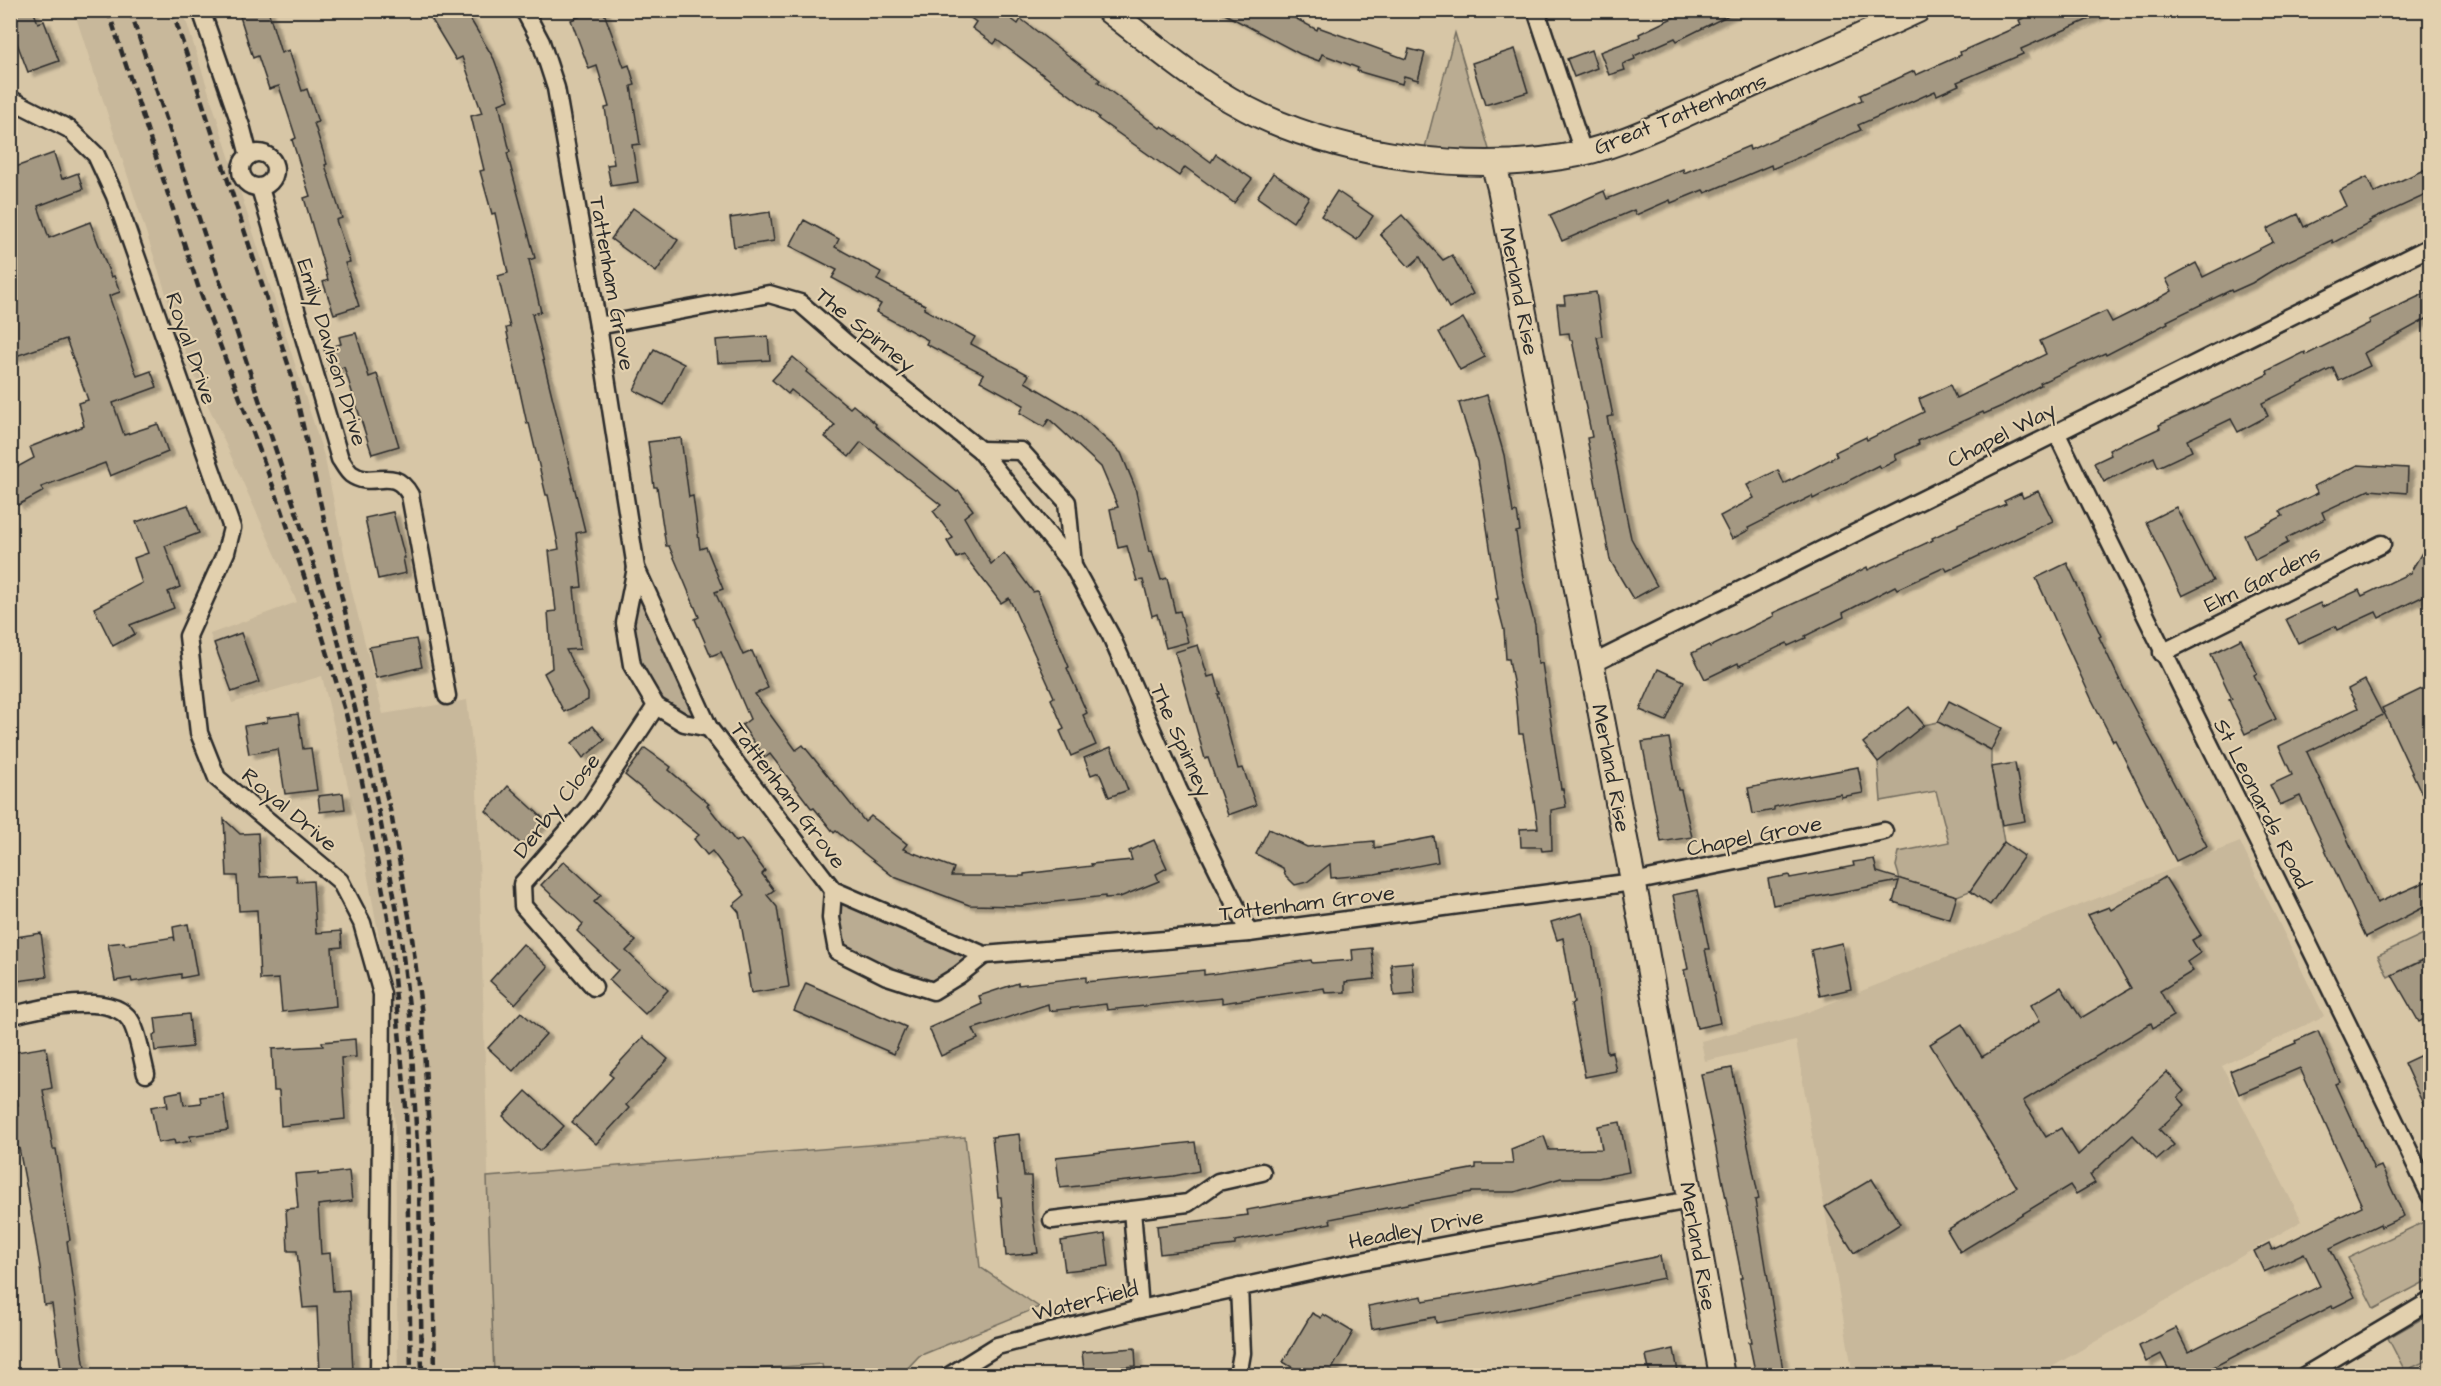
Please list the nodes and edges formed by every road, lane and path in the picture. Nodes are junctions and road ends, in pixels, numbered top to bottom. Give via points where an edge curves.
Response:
1 (201, 10) edge
2 (524, 10) edge
3 (1108, 10) edge
4 (1536, 10) edge
5 (1918, 10) edge
6 (10, 99) edge
7 (1583, 152) junction
8 (249, 156) junction
9 (1493, 163) junction
10 (260, 188) junction
11 (2430, 247) edge
12 (598, 326) junction
13 (2056, 432) junction
14 (980, 450) junction
15 (2382, 544) dead end
16 (1073, 566) junction
17 (636, 568) junction
18 (2162, 653) junction
19 (1592, 664) junction
20 (447, 696) dead end
21 (656, 706) junction
22 (709, 728) junction
23 (1884, 831) dead end
24 (1633, 882) junction
25 (833, 890) junction
26 (1250, 933) junction
27 (984, 955) junction
28 (594, 987) dead end
29 (10, 1016) edge
30 (146, 1074) dead end
31 (1262, 1172) dead end
32 (2430, 1194) edge
33 (1690, 1200) junction
34 (1132, 1210) junction
35 (1052, 1220) dead end
36 (1239, 1287) junction
37 (2430, 1301) edge
38 (1140, 1309) junction
39 (379, 1376) edge
40 (949, 1376) edge
41 (1238, 1376) edge
42 (1722, 1376) edge
43 (2304, 1376) edge

1 - 8 street, Emily Davison Drive
2 - 12 street, Tattenham Grove via 541,42 556,88
3 - 9 street, Great Tattenhams via 1192,76 1260,116 1324,141 1443,163
4 - 7 street
5 - 7 street, Great Tattenhams via 1644,132
6 - 39 street, Royal Drive via 69,129 96,155 115,196 232,528 226,552 188,636 199,733 217,777 340,881 362,923 382,994
7 - 9 street, Great Tattenhams
8 - 10 street, Emily Davison Drive via 242,165 242,176 249,185
8 - 10 street via 265,154 276,167 270,183
9 - 19 street, Merland Rise
10 - 20 street, Emily Davison Drive via 340,459 351,474 368,480 390,478 404,484 410,495
11 - 13 street, Chapel Way
12 - 14 street, The Spinney via 769,294 800,303
12 - 17 street, Tattenham Grove
13 - 18 street, St Leonards Road
13 - 19 street, Chapel Way
14 - 16 street, The Spinney
14 - 16 street, The Spinney via 1021,451 1067,502
15 - 18 street, Elm Gardens
16 - 26 street, The Spinney via 1111,636 1178,789
17 - 21 street, Tattenham Grove via 625,623 632,666
17 - 22 street, Tattenham Grove
18 - 32 street, St Leonards Road
19 - 24 street, Merland Rise
21 - 22 street, Tattenham Grove via 684,723
21 - 28 street, Derby Close via 589,807 522,884 523,906
22 - 25 street, Tattenham Grove
23 - 24 street, Chapel Grove
24 - 26 street, Tattenham Grove
24 - 33 street, Merland Rise
25 - 27 street, Tattenham Grove
25 - 27 street, Tattenham Grove via 831,918 837,951 887,976 933,991
26 - 27 street, Tattenham Grove
29 - 30 street via 81,1004 123,1011 132,1022
31 - 34 street via 1218,1182 1188,1203
33 - 36 street, Headley Drive
33 - 42 street, Merland Rise
34 - 35 street
34 - 38 street
36 - 38 street, Waterfield
36 - 41 street via 1242,1353
37 - 43 street
38 - 40 street, Waterfield via 997,1346

